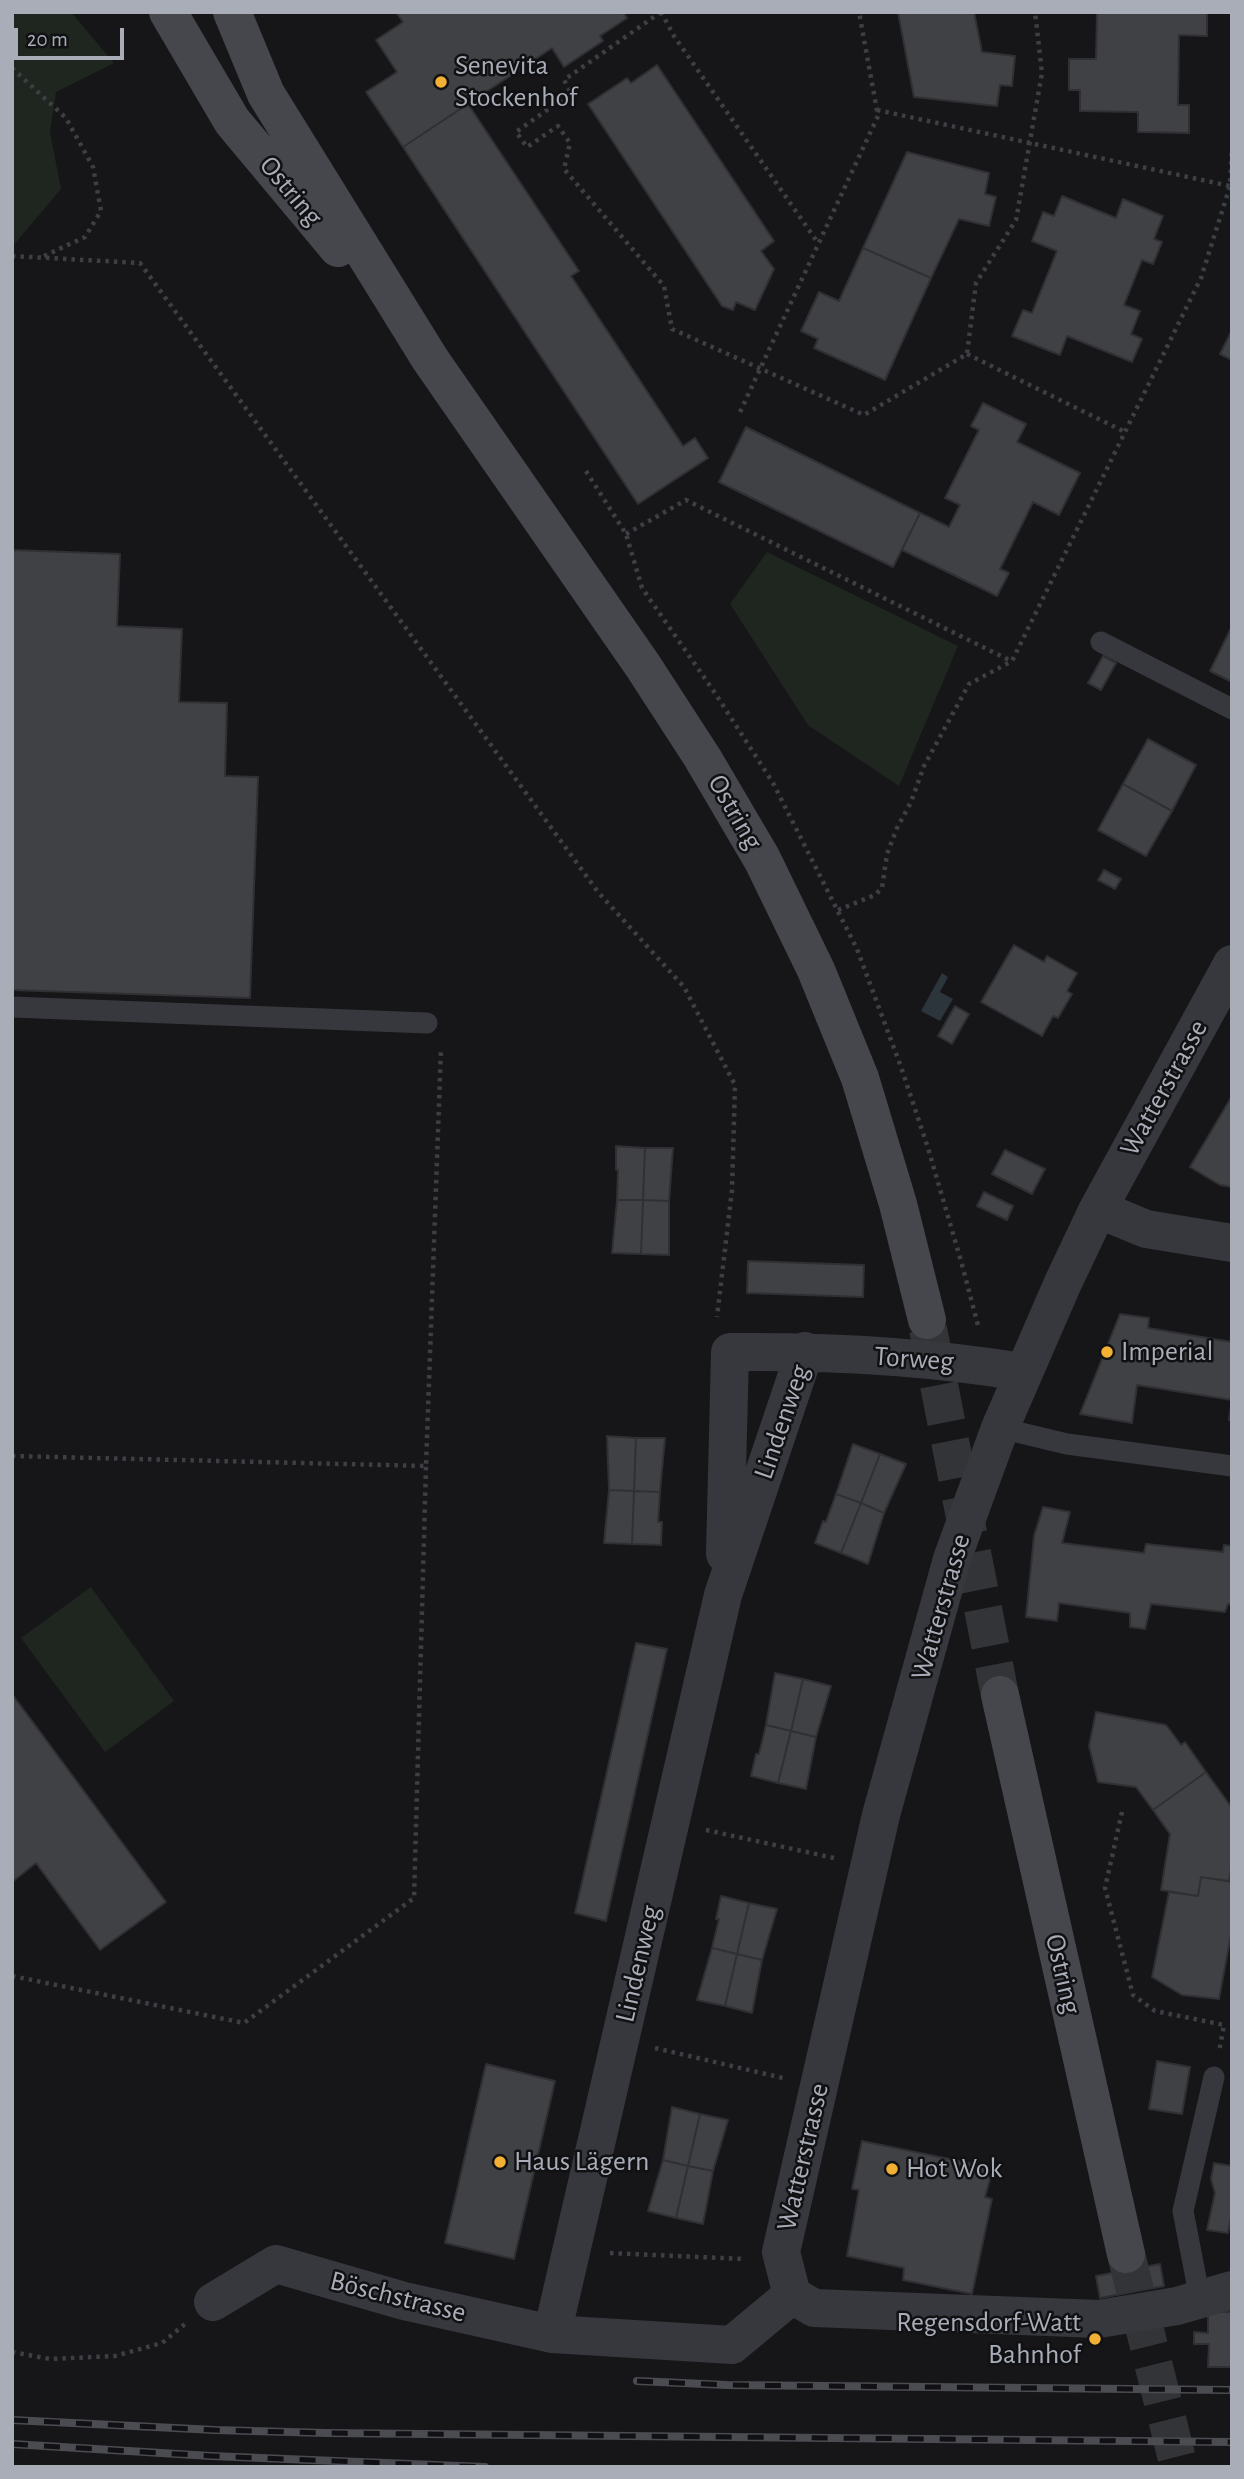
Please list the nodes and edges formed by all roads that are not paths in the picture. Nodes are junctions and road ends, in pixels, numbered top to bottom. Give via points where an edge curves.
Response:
1 (168, 12) edge
2 (232, 12) edge
3 (430, 359) junction
4 (1101, 642) dead end
5 (1232, 709) edge
6 (1232, 964) edge
7 (12, 1007) edge
8 (426, 1023) road end
9 (1098, 1209) junction
10 (1232, 1243) edge
11 (927, 1320) tunnel mouth
12 (805, 1351) junction
13 (1022, 1372) junction
14 (1000, 1428) junction
15 (1232, 1466) edge
16 (723, 1595) junction
17 (1000, 1695) tunnel mouth
18 (1213, 2077) road end
19 (1126, 2254) tunnel mouth
20 (1216, 2294) edge
21 (792, 2295) junction
22 (213, 2302) road end
23 (552, 2334) junction

1 - 3 main road, Ostring via 232,121
2 - 3 main road, Ostring via 266,94
3 - 11 main road, Ostring via 643,666 762,859 816,970 860,1078
4 - 5 lane
6 - 9 street, Watterstrasse
7 - 8 lane
9 - 10 street via 1146,1229
9 - 13 street, Watterstrasse
12 - 13 street, Torweg
12 - 16 street, Lindenweg
12 - 16 street, Lindenweg via 730,1352
13 - 14 street, Watterstrasse
14 - 15 lane via 1067,1444
14 - 21 street, Watterstrasse via 952,1559 881,1815 782,2252
16 - 23 street, Lindenweg
17 - 19 main road, Ostring
18 - 20 lane via 1183,2211
20 - 21 street via 1177,2306 1099,2319 814,2308
21 - 23 street, Böschstrasse via 732,2345
22 - 23 street, Böschstrasse via 276,2264 404,2301

